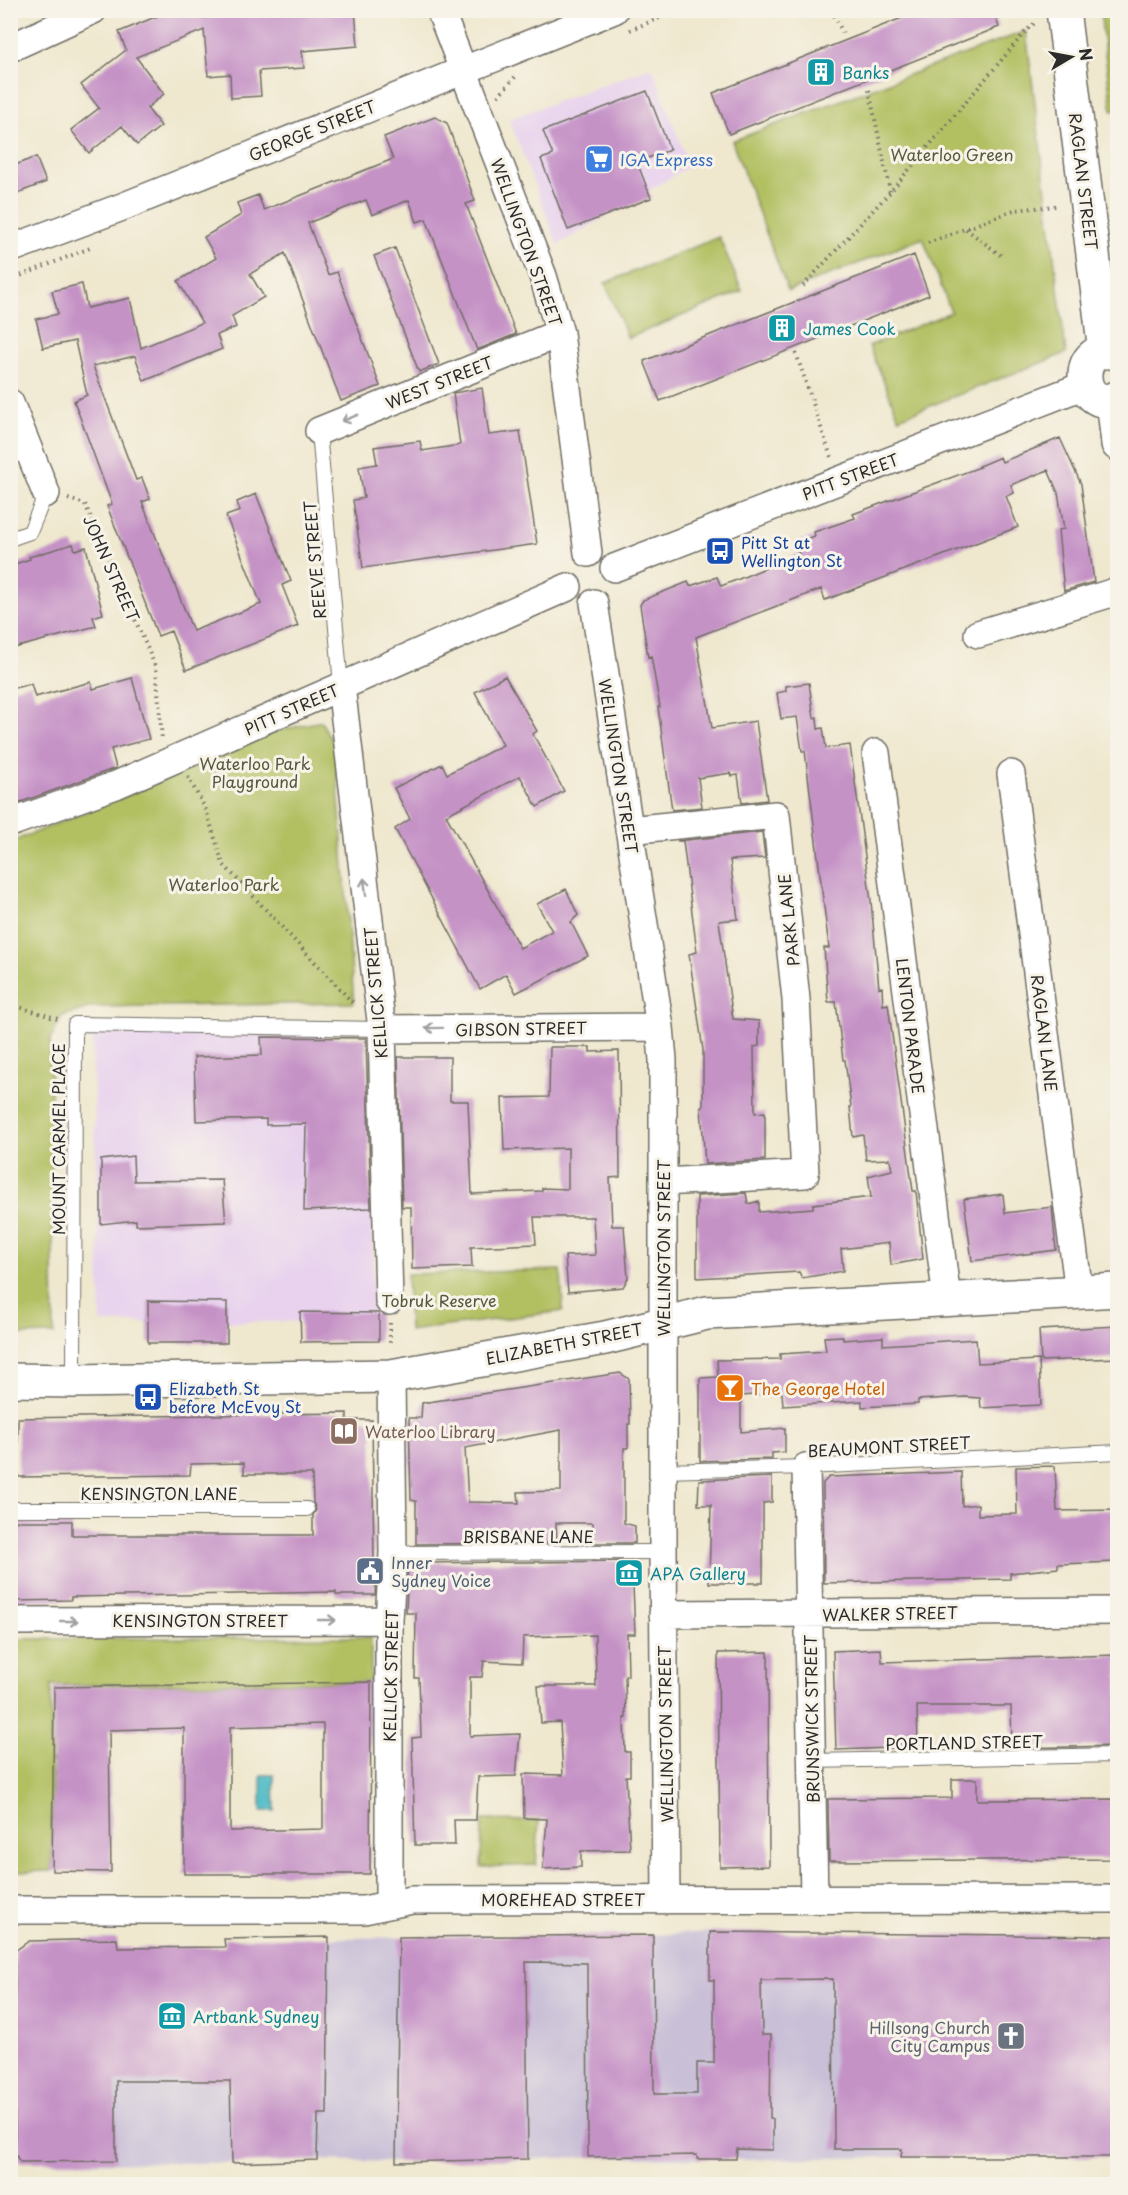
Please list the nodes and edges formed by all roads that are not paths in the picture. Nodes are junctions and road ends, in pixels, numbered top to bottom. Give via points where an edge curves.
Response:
1 (93, 10) edge
2 (440, 10) edge
3 (614, 10) edge
4 (1050, 16) edge
5 (10, 48) edge
6 (463, 70) junction
7 (10, 249) edge
8 (560, 333) junction
9 (1111, 353) edge
10 (1105, 394) edge
11 (10, 404) edge
12 (319, 431) joint
13 (1118, 444) edge
14 (46, 493) joint
15 (10, 539) edge
16 (588, 553) junction
17 (615, 568) junction
18 (568, 587) junction
19 (1118, 591) edge
20 (594, 603) junction
21 (978, 634) dead end
22 (341, 686) junction
23 (876, 753) dead end
24 (1011, 774) dead end
25 (10, 823) edge
26 (629, 830) junction
27 (381, 1025) junction
28 (660, 1027) junction
29 (663, 1182) junction
30 (1118, 1290) edge
31 (1079, 1292) junction
32 (947, 1299) junction
33 (389, 1301) dead end
34 (663, 1323) junction
35 (391, 1376) junction
36 (10, 1380) edge
37 (74, 1381) junction
38 (1118, 1452) edge
39 (807, 1467) junction
40 (663, 1471) junction
41 (10, 1509) edge
42 (307, 1509) dead end
43 (663, 1552) junction
44 (393, 1553) junction
45 (1118, 1611) edge
46 (663, 1614) junction
47 (809, 1614) junction
48 (389, 1620) junction
49 (10, 1621) edge
50 (1118, 1755) edge
51 (812, 1761) junction
52 (666, 1899) junction
53 (814, 1899) junction
54 (1118, 1899) edge
55 (389, 1904) junction
56 (10, 1910) edge

1 - 5 street
2 - 6 street, WELLINGTON STREET
3 - 6 street, GEORGE STREET
4 - 9 main road, RAGLAN STREET
6 - 7 street, GEORGE STREET
6 - 8 street, WELLINGTON STREET via 543,276
8 -> 12 street, WEST STREET
8 - 16 street, WELLINGTON STREET
9 - 10 main road, RAGLAN STREET via 1098,354 1087,364 1084,378
10 - 13 main road, RAGLAN STREET
10 - 17 street, PITT STREET via 838,480
11 - 14 street
12 - 22 lane, REEVE STREET
14 - 15 lane via 30,531
16 - 17 street via 604,556
16 - 18 street via 570,565
17 - 20 street via 613,591
18 - 20 street via 578,600
18 - 22 street, PITT STREET
19 - 21 street
20 - 26 street, WELLINGTON STREET
22 - 25 street, PITT STREET via 116,785
27 -> 22 street, KELLICK STREET
23 - 32 street, LENTON PARADE
24 - 31 street, RAGLAN LANE
26 - 28 street, WELLINGTON STREET
26 - 29 street, PARK LANE via 776,814 796,999 805,1174
28 -> 27 street, GIBSON STREET
27 - 33 street, KELLICK STREET
27 - 37 lane, MOUNT CARMEL PLACE via 75,1024
28 - 29 street, WELLINGTON STREET
29 - 34 street, WELLINGTON STREET
30 - 31 main road, ELIZABETH STREET
31 - 32 main road, ELIZABETH STREET
32 - 34 main road, ELIZABETH STREET via 718,1312
34 - 35 main road, ELIZABETH STREET via 594,1340
34 - 40 street, WELLINGTON STREET
35 - 37 main road, ELIZABETH STREET
35 - 44 street, KELLICK STREET
36 - 37 main road, ELIZABETH STREET
38 - 39 lane, BEAUMONT STREET
39 - 40 lane, BEAUMONT STREET
39 - 47 street, BRUNSWICK STREET
40 - 43 street, WELLINGTON STREET
41 - 42 lane, KENSINGTON LANE
43 - 44 lane, BRISBANE LANE
43 - 46 street, WELLINGTON STREET
44 - 48 street, KELLICK STREET
45 - 47 street, WALKER STREET
46 - 47 street, WALKER STREET
46 - 52 street, WELLINGTON STREET
47 - 51 street, BRUNSWICK STREET
49 -> 48 street, KENSINGTON STREET
48 - 55 street, KELLICK STREET
50 - 51 lane, PORTLAND STREET
51 - 53 street, BRUNSWICK STREET
52 - 53 street, MOREHEAD STREET
52 - 55 street, MOREHEAD STREET via 412,1900
53 - 54 street, MOREHEAD STREET
55 - 56 street, MOREHEAD STREET via 364,1910

